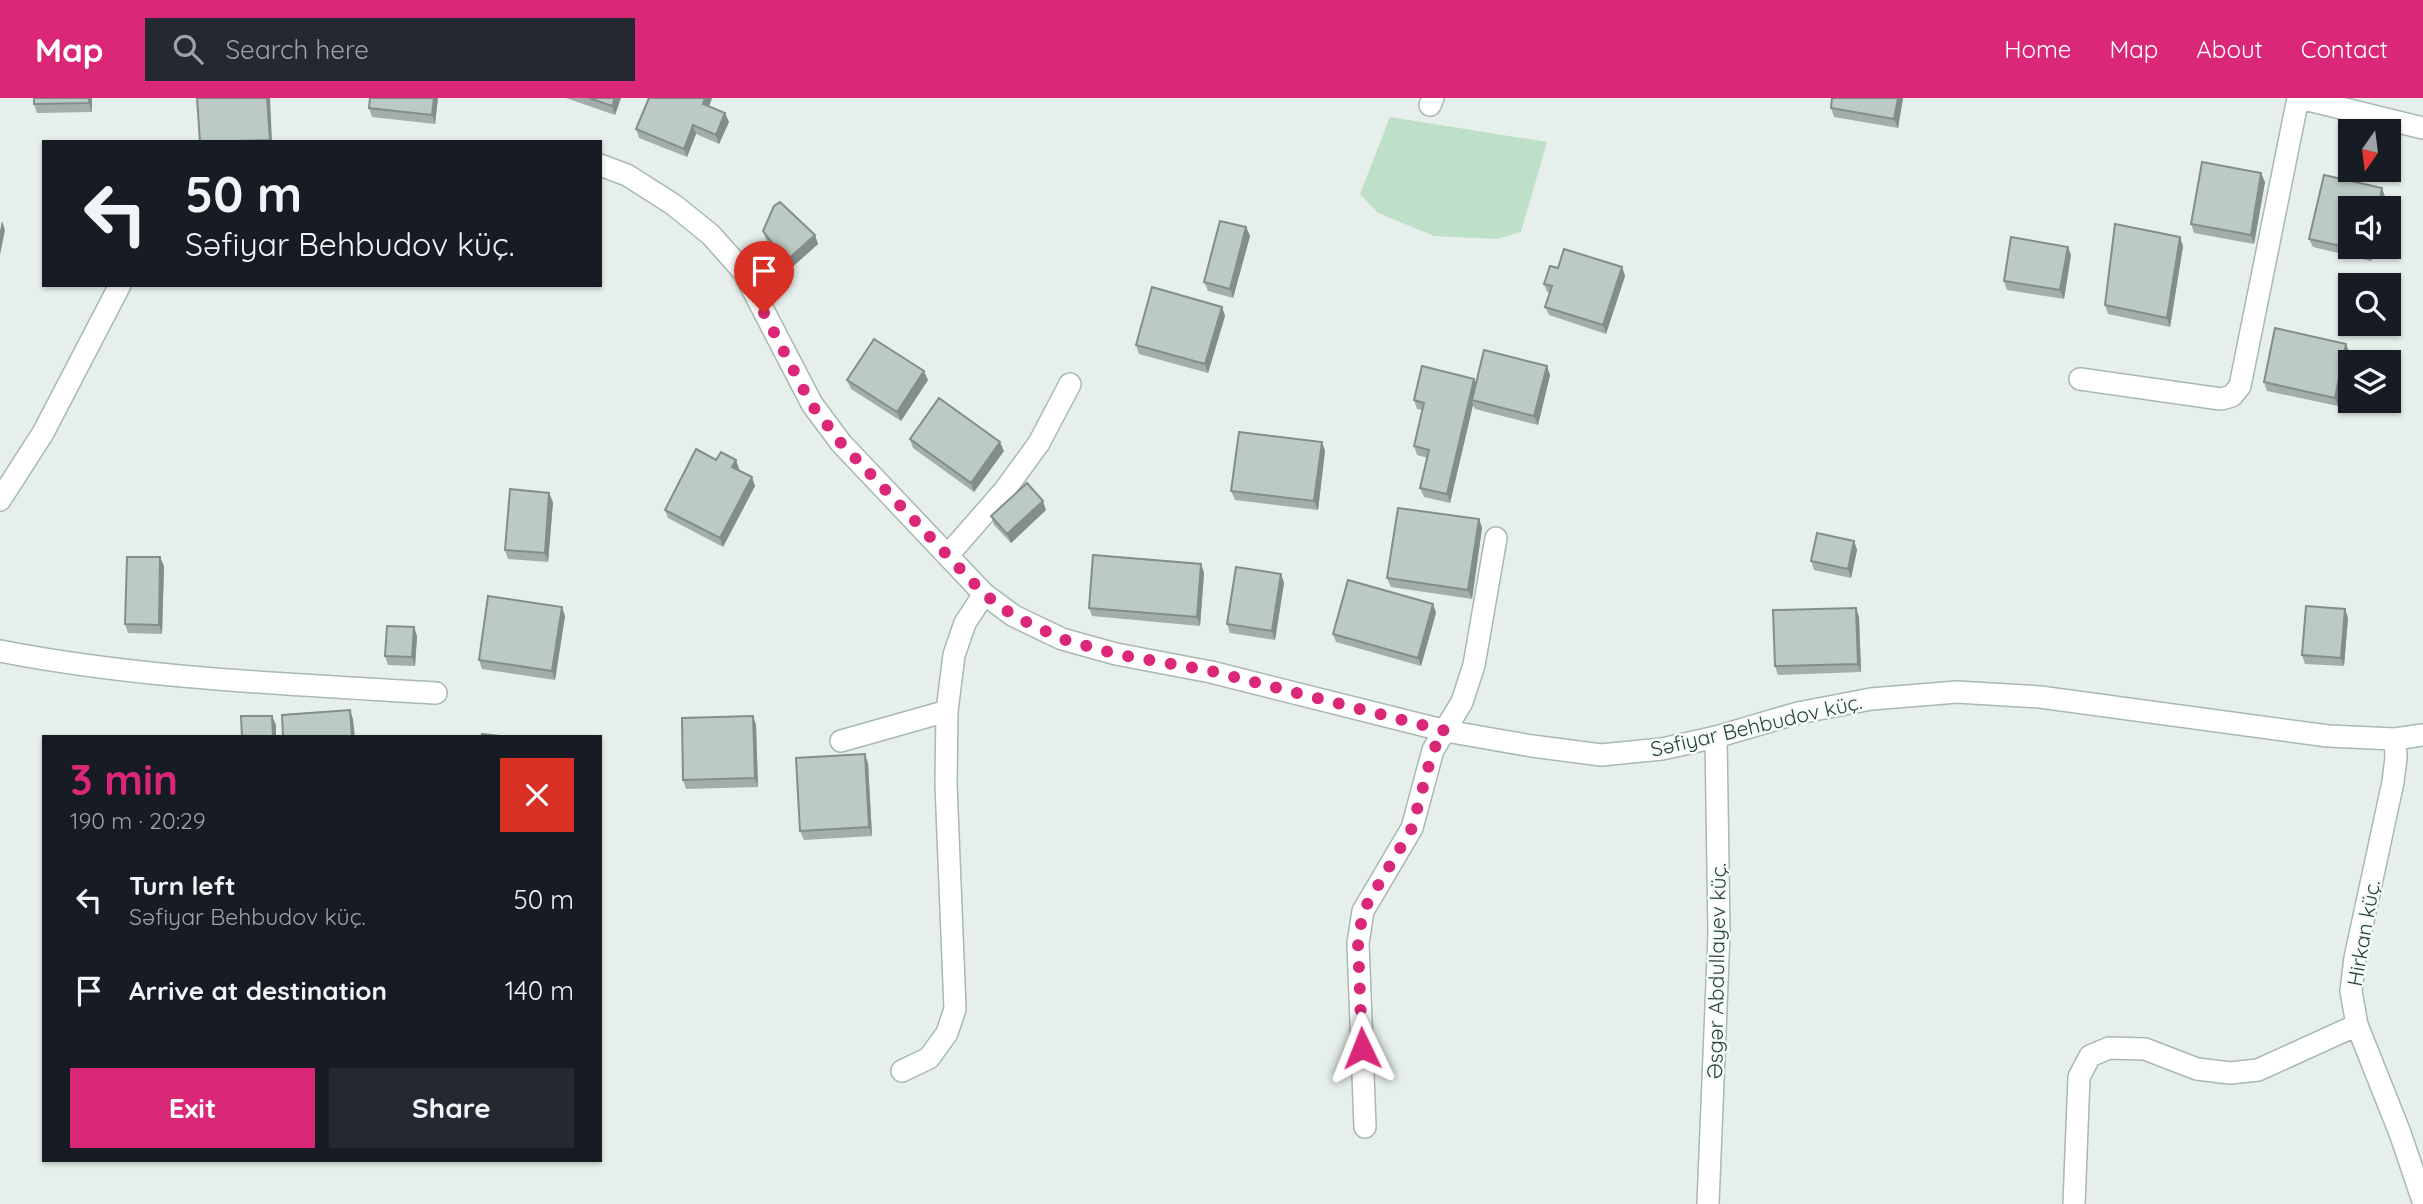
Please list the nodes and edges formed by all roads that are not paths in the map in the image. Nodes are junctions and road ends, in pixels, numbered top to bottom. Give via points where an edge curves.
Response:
1 (2299, 98) edge
2 (2423, 128) edge
3 (602, 167) edge
4 (119, 287) edge
5 (2080, 379) dead end
6 (1070, 384) dead end
7 (0, 500) edge
8 (1496, 538) dead end
9 (948, 555) junction
10 (984, 594) junction
11 (0, 651) edge
12 (436, 693) dead end
13 (947, 711) junction
14 (1446, 731) junction
15 (2423, 736) edge
16 (1716, 737) junction
17 (2395, 739) junction
18 (841, 741) dead end
19 (2357, 1026) junction
20 (902, 1071) dead end
21 (1365, 1127) dead end
22 (2423, 1201) edge
23 (1708, 1204) edge
24 (2074, 1204) edge

1 - 2 street
1 - 5 street via 2240,386 2232,396 2221,399
3 - 9 street, Səfiyar Behbudov küç. via 627,175 711,234 743,271 811,404 841,443
4 - 7 street via 43,433
6 - 9 street via 1039,443 1004,492
8 - 14 street via 1474,665
9 - 10 street, Səfiyar Behbudov küç.
10 - 13 street via 965,623 954,655
10 - 14 street, Səfiyar Behbudov küç. via 1014,616 1062,639 1211,671
11 - 12 street via 199,679
13 - 18 street
13 - 20 street via 955,1009 947,1033 929,1058
14 - 16 street, Səfiyar Behbudov küç. via 1601,754 1662,749
14 - 21 street via 1433,750 1412,828 1363,911 1358,943
15 - 17 street, Səfiyar Behbudov küç.
16 - 17 street, Səfiyar Behbudov küç. via 1798,713 1871,699 1957,692 2040,696 2328,736
16 - 23 street, Əsgər Abdullayev küç. via 1719,933
17 - 19 street, Hirkan küç. via 2393,782 2355,958 2351,991
19 - 22 street, Hirkan küç.
19 - 24 street via 2258,1070 2197,1069 2145,1049 2109,1048 2090,1056 2079,1077

